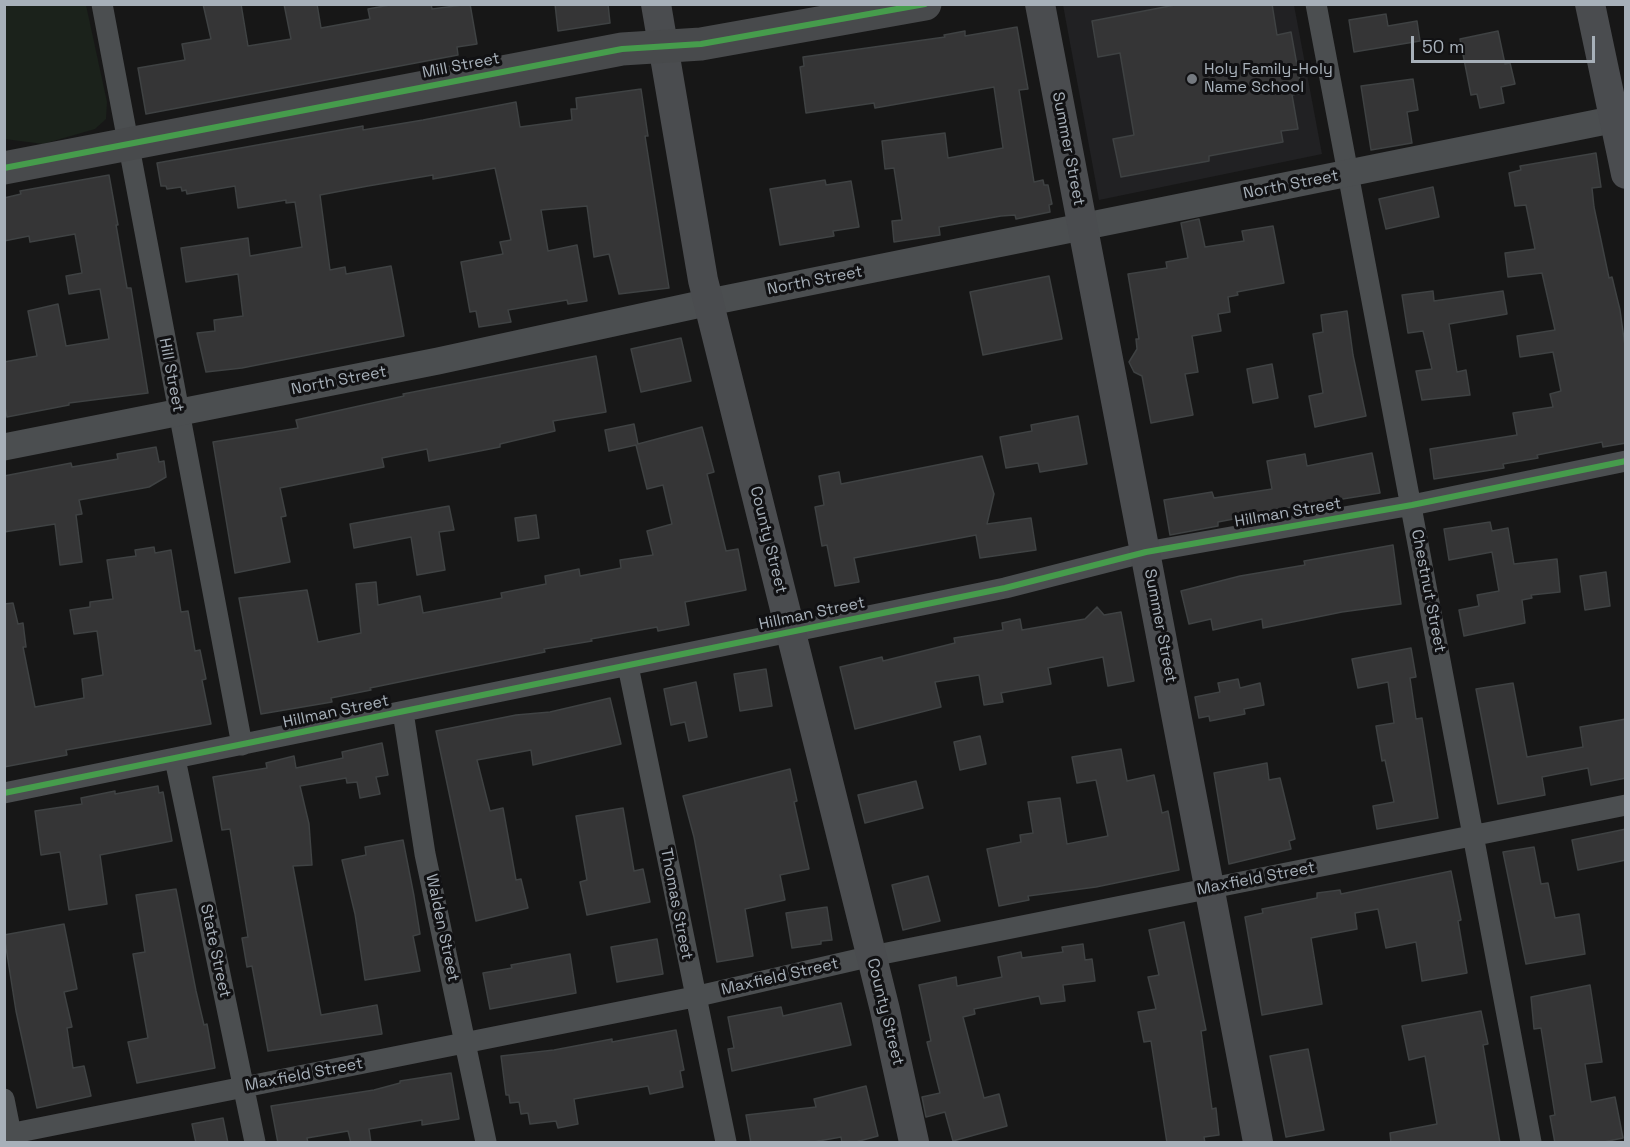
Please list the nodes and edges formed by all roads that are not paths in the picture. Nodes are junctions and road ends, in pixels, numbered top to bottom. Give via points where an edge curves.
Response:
1 (102, 4) edge
2 (656, 4) edge
3 (925, 4) edge
4 (1040, 4) edge
5 (1316, 4) edge
6 (1590, 4) edge
7 (663, 47) junction
8 (1621, 118) edge
9 (128, 144) junction
10 (4, 168) edge
11 (1346, 174) junction
12 (1626, 174) edge
13 (1082, 227) junction
14 (710, 302) junction
15 (178, 413) junction
16 (4, 447) edge
17 (1626, 461) edge
18 (1412, 505) junction
19 (1146, 552) junction
20 (790, 633) junction
21 (628, 666) junction
22 (403, 712) junction
23 (242, 745) junction
24 (174, 759) junction
25 (4, 794) edge
26 (1626, 805) edge
27 (1474, 836) junction
28 (1209, 889) junction
29 (872, 956) junction
30 (694, 997) junction
31 (467, 1042) junction
32 (244, 1087) junction
33 (4, 1099) edge
34 (8, 1135) edge
35 (255, 1143) edge
36 (486, 1143) edge
37 (726, 1143) edge
38 (914, 1143) edge
39 (1258, 1143) edge
40 (1532, 1143) edge

1 - 9 street, Hill Street
2 - 7 main road, County Street
3 - 7 main road, Mill Street via 701,44
4 - 13 main road, Summer Street
5 - 11 street, Chestnut Street
6 - 8 main road
7 - 9 main road, Mill Street via 611,51
7 - 14 main road, County Street
8 - 11 street, North Street
8 - 12 main road
9 - 10 main road, Mill Street
9 - 15 street, Hill Street
11 - 13 street, North Street
11 - 18 street, Chestnut Street
13 - 14 street, North Street
13 - 19 main road, Summer Street
14 - 15 street, North Street
14 - 20 main road, County Street
15 - 16 street, North Street
15 - 23 street, Hill Street
17 - 18 street, Hillman Street
18 - 19 street, Hillman Street
18 - 27 street, Chestnut Street
19 - 20 street, Hillman Street via 1005,588
19 - 28 main road, Summer Street
20 - 21 street, Hillman Street
20 - 29 main road, County Street
21 - 22 street, Hillman Street
21 - 30 street, Thomas Street
22 - 23 street, Hillman Street
22 - 31 street, Walden Street via 425,855
23 - 24 street, Hillman Street
24 - 25 street, Hillman Street
24 - 32 street, State Street
26 - 27 street, Maxfield Street
27 - 28 street, Maxfield Street
27 - 40 street, Chestnut Street
28 - 29 street, Maxfield Street
28 - 39 main road, Summer Street
29 - 30 street, Maxfield Street
29 - 38 main road, County Street
30 - 31 street, Maxfield Street
30 - 37 street, Thomas Street
31 - 32 street, Maxfield Street
31 - 36 street, Walden Street
32 - 34 street, Maxfield Street
32 - 35 street, State Street
33 - 34 street

